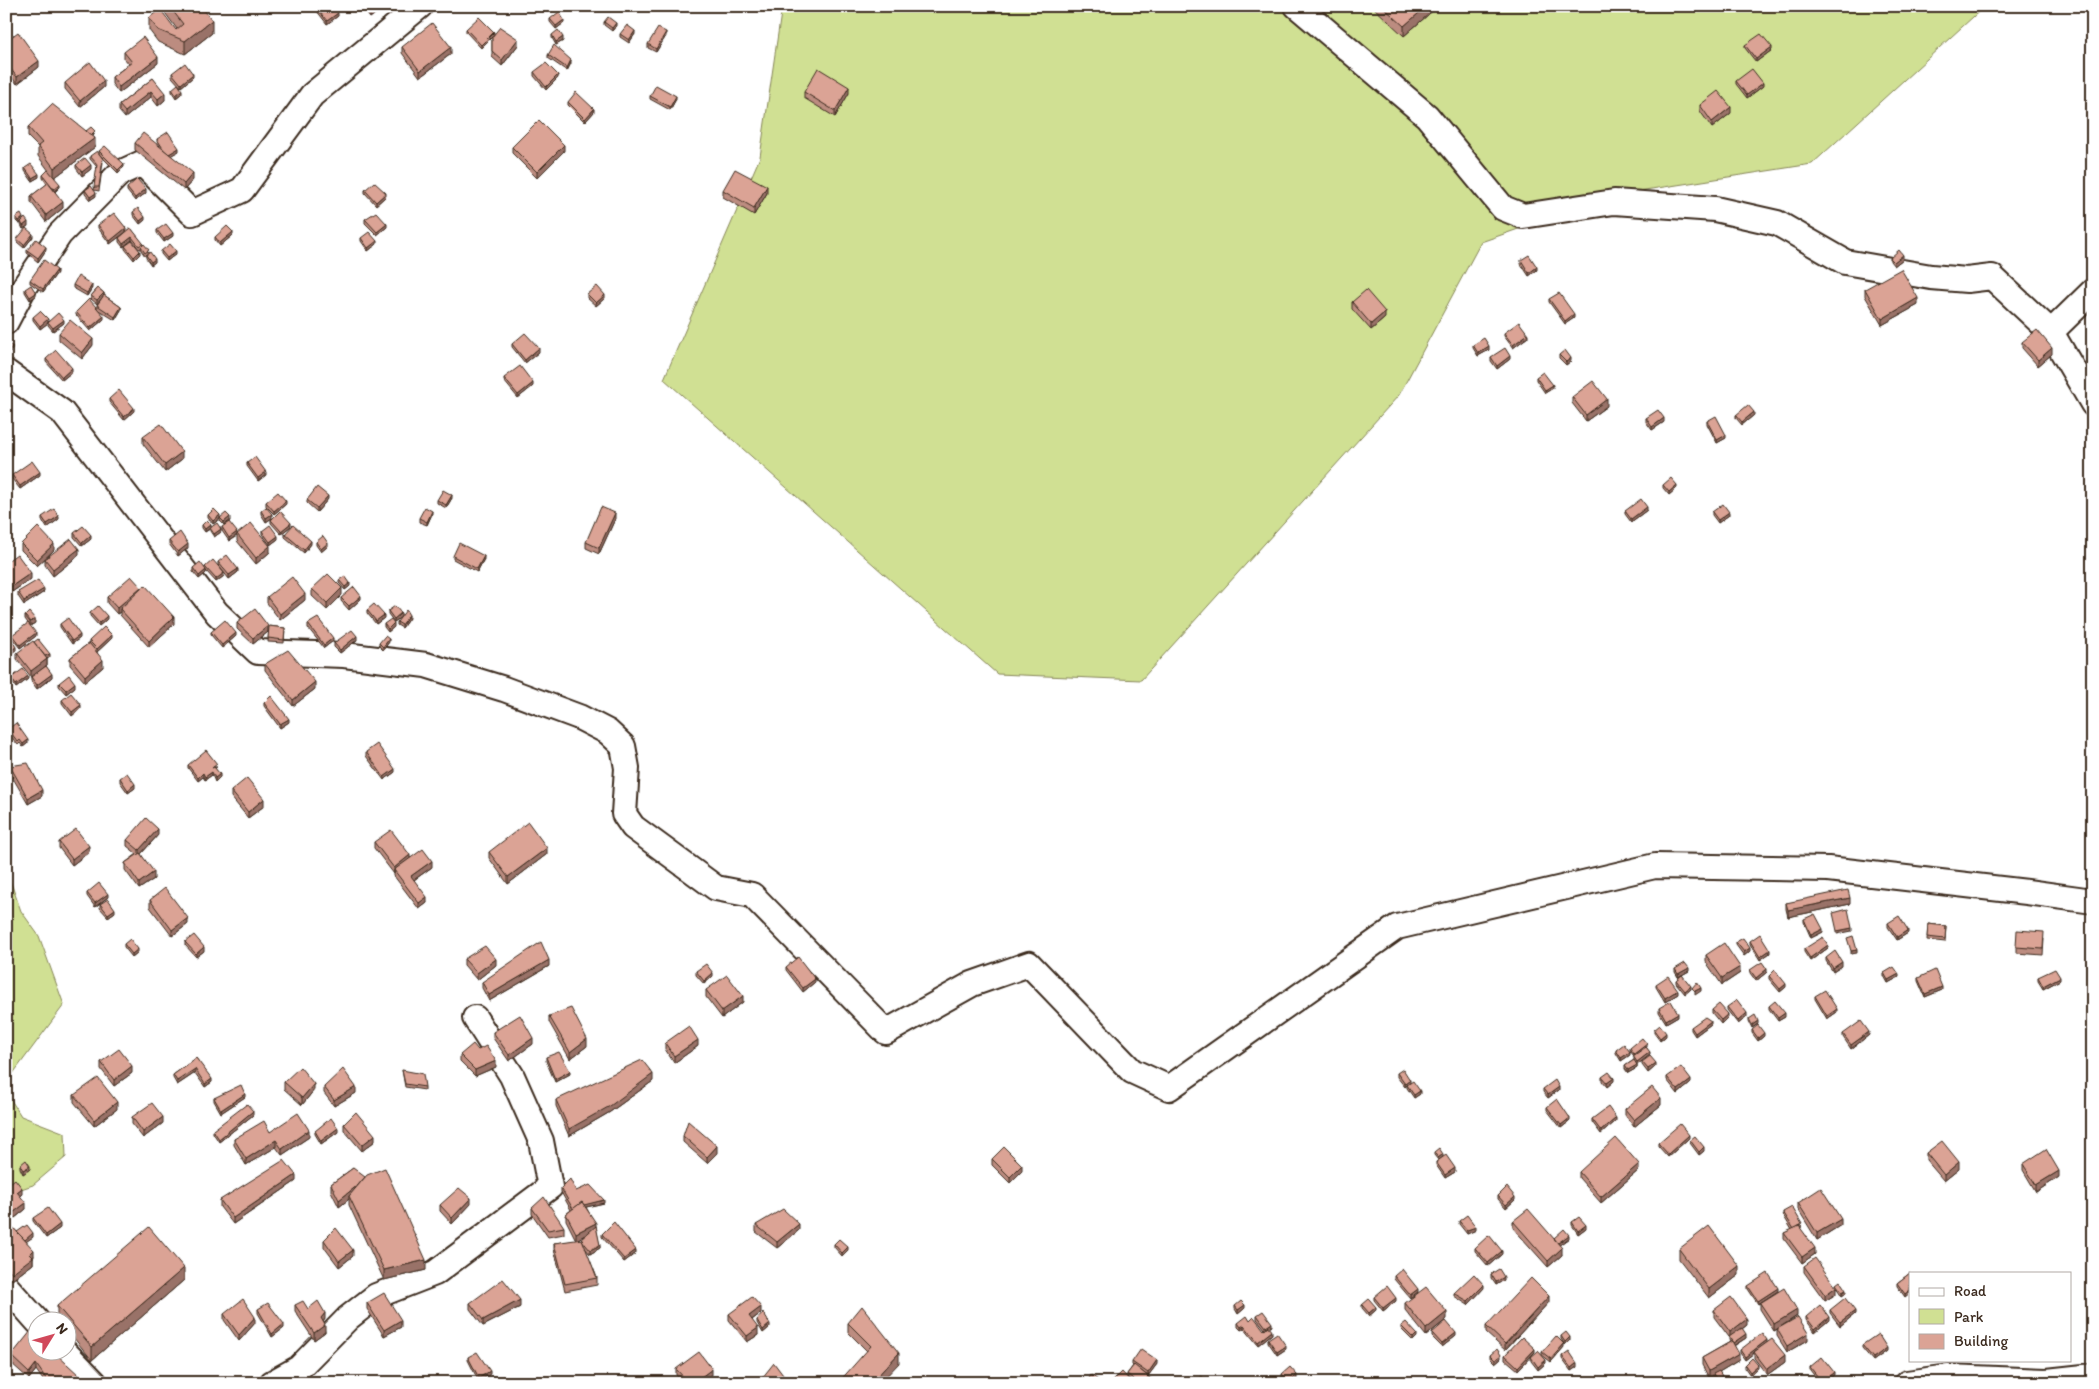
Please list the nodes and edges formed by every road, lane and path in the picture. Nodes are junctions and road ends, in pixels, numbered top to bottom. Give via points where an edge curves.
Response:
1 (420, 6) edge
2 (1297, 6) edge
3 (2093, 291) edge
4 (6, 322) edge
5 (2051, 332) junction
6 (6, 372) edge
7 (2093, 404) edge
8 (2093, 901) edge
9 (475, 1018) dead end
10 (6, 1286) edge
11 (29, 1312) edge
12 (75, 1362) edge
13 (2093, 1376) edge
14 (95, 1383) edge
15 (272, 1383) edge
16 (1907, 1383) edge

1 - 4 street via 312,95 242,190 192,213 142,163 120,173 60,234 26,284
2 - 5 street via 1427,116 1503,208 1523,216 1614,202 1715,210 1777,223 1845,262 1931,277 1966,280 1992,277
3 - 5 street
5 - 7 street
6 - 8 street via 62,412 217,612 258,652 344,656 426,665 504,689 579,717 608,732 623,746 627,768 624,814 633,827 716,888 752,895 886,1032 972,984 1029,964 1132,1071 1169,1088 1397,927 1655,866 1828,869
9 - 15 street via 512,1076 541,1141 550,1187 435,1273 376,1296 348,1318 299,1368
10 - 11 street
12 - 14 street
13 - 16 street via 2047,1381 1949,1377

